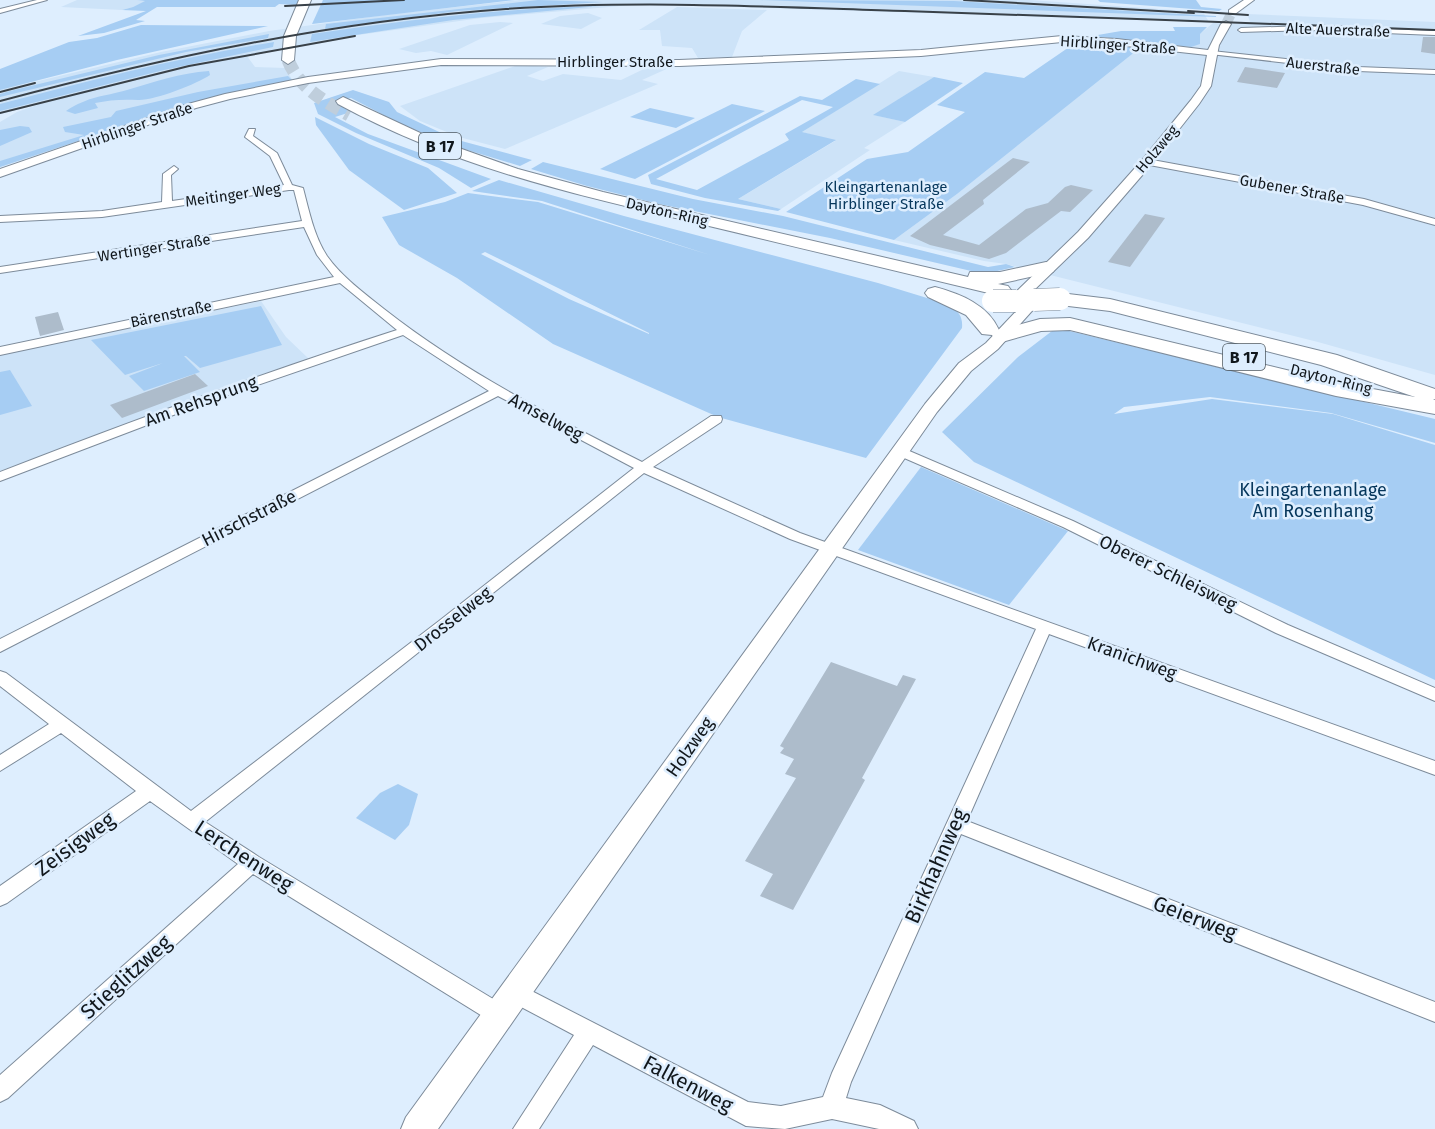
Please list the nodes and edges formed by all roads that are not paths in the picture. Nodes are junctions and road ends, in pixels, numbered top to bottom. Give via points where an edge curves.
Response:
1 (44, 0) edge
2 (305, 0) edge
3 (317, 0) edge
4 (1250, 0) edge
5 (0, 11) edge
6 (1232, 12) tunnel mouth
7 (1226, 24) tunnel mouth
8 (1241, 30) dead end
9 (1435, 33) edge
10 (299, 48) dead end
11 (1212, 53) junction
12 (288, 60) tunnel mouth
13 (1435, 72) edge
14 (346, 108) tunnel mouth
15 (252, 131) dead end
16 (1147, 162) junction
17 (174, 169) dead end
18 (0, 173) edge
19 (289, 187) junction
20 (167, 205) junction
21 (649, 212) junction
22 (0, 219) edge
23 (1435, 222) edge
24 (308, 224) junction
25 (0, 270) edge
26 (1052, 271) junction
27 (342, 279) junction
28 (935, 293) junction
29 (1026, 300) junction
30 (1110, 305) junction
31 (404, 331) junction
32 (995, 333) junction
33 (0, 351) edge
34 (498, 391) junction
35 (1434, 401) edge
36 (716, 419) dead end
37 (900, 451) junction
38 (642, 468) junction
39 (0, 477) edge
40 (830, 548) junction
41 (1045, 626) junction
42 (0, 646) edge
43 (0, 677) edge
44 (1435, 696) edge
45 (62, 724) junction
46 (0, 764) edge
47 (1435, 768) edge
48 (151, 790) junction
49 (191, 822) junction
50 (955, 824) junction
51 (252, 863) junction
52 (0, 897) edge
53 (508, 1004) junction
54 (1435, 1012) edge
55 (589, 1031) junction
56 (0, 1090) edge
57 (832, 1107) junction
58 (742, 1122) edge
59 (418, 1129) edge
60 (525, 1129) edge
61 (906, 1129) edge

1 - 5 street
2 - 12 highway via 290,31
3 - 10 highway
4 - 6 street
7 - 11 street
8 - 9 street, Alte Auerstraße via 1308,28
11 - 13 street, Auerstraße via 1358,69
11 - 16 street, Holzweg via 1206,86
11 - 18 street, Hirblinger Straße via 1062,39 921,53 679,63 441,62 309,80 229,96
14 - 21 highway, Dayton-Ring / B 17 via 475,159
15 - 19 street via 249,137 274,154
16 - 23 street, Gubener Straße via 1372,204
16 - 26 street, Holzweg via 1083,235 1067,263
17 - 20 street, Meitinger Weg via 167,174
19 - 20 street, Meitinger Weg
19 - 24 street, Meitinger Weg via 298,188
20 - 22 street, Meitinger Weg via 102,214
21 - 28 highway via 720,238
21 - 29 highway, Dayton-Ring / B 17
24 - 25 street, Wertinger Straße
24 - 27 street, Amselweg via 322,256
26 - 29 street, Holzweg
26 - 29 highway via 1012,277
26 - 30 highway via 1072,288
27 - 31 street, Amselweg
27 - 33 street, Bärenstraße
28 - 29 highway
28 - 32 highway via 977,312
29 - 30 highway
29 - 32 street, Holzweg
29 - 32 highway via 1040,325
29 - 35 highway, Dayton-Ring / B 17
30 - 35 highway via 1329,360
31 - 34 street, Amselweg
31 - 39 street, Am Rehsprung via 121,430
32 - 37 street, Holzweg via 949,384
34 - 38 street, Amselweg
34 - 42 street, Hirschstraße
36 - 38 street, Drosselweg
37 - 40 street, Holzweg
37 - 44 street, Oberer Schleisweg via 1068,524 1282,629
38 - 40 street, Amselweg via 712,502
38 - 49 street, Drosselweg
40 - 41 street, Kranichweg
40 - 53 street, Holzweg
41 - 47 street, Kranichweg
41 - 50 street, Birkhahnweg
43 - 45 street, Lerchenweg
45 - 46 street
45 - 48 street, Lerchenweg
48 - 49 street, Lerchenweg
48 - 52 street, Zeisigweg
49 - 51 street, Lerchenweg
50 - 54 street, Geierweg
50 - 57 street, Birkhahnweg via 840,1081
51 - 53 street, Lerchenweg
51 - 56 street, Stieglitzweg
53 - 55 street, Falkenweg
53 - 59 street, Holzweg
55 - 58 street, Falkenweg
55 - 60 street
57 - 58 street, Falkenweg
57 - 61 street, Falkenweg via 870,1114

